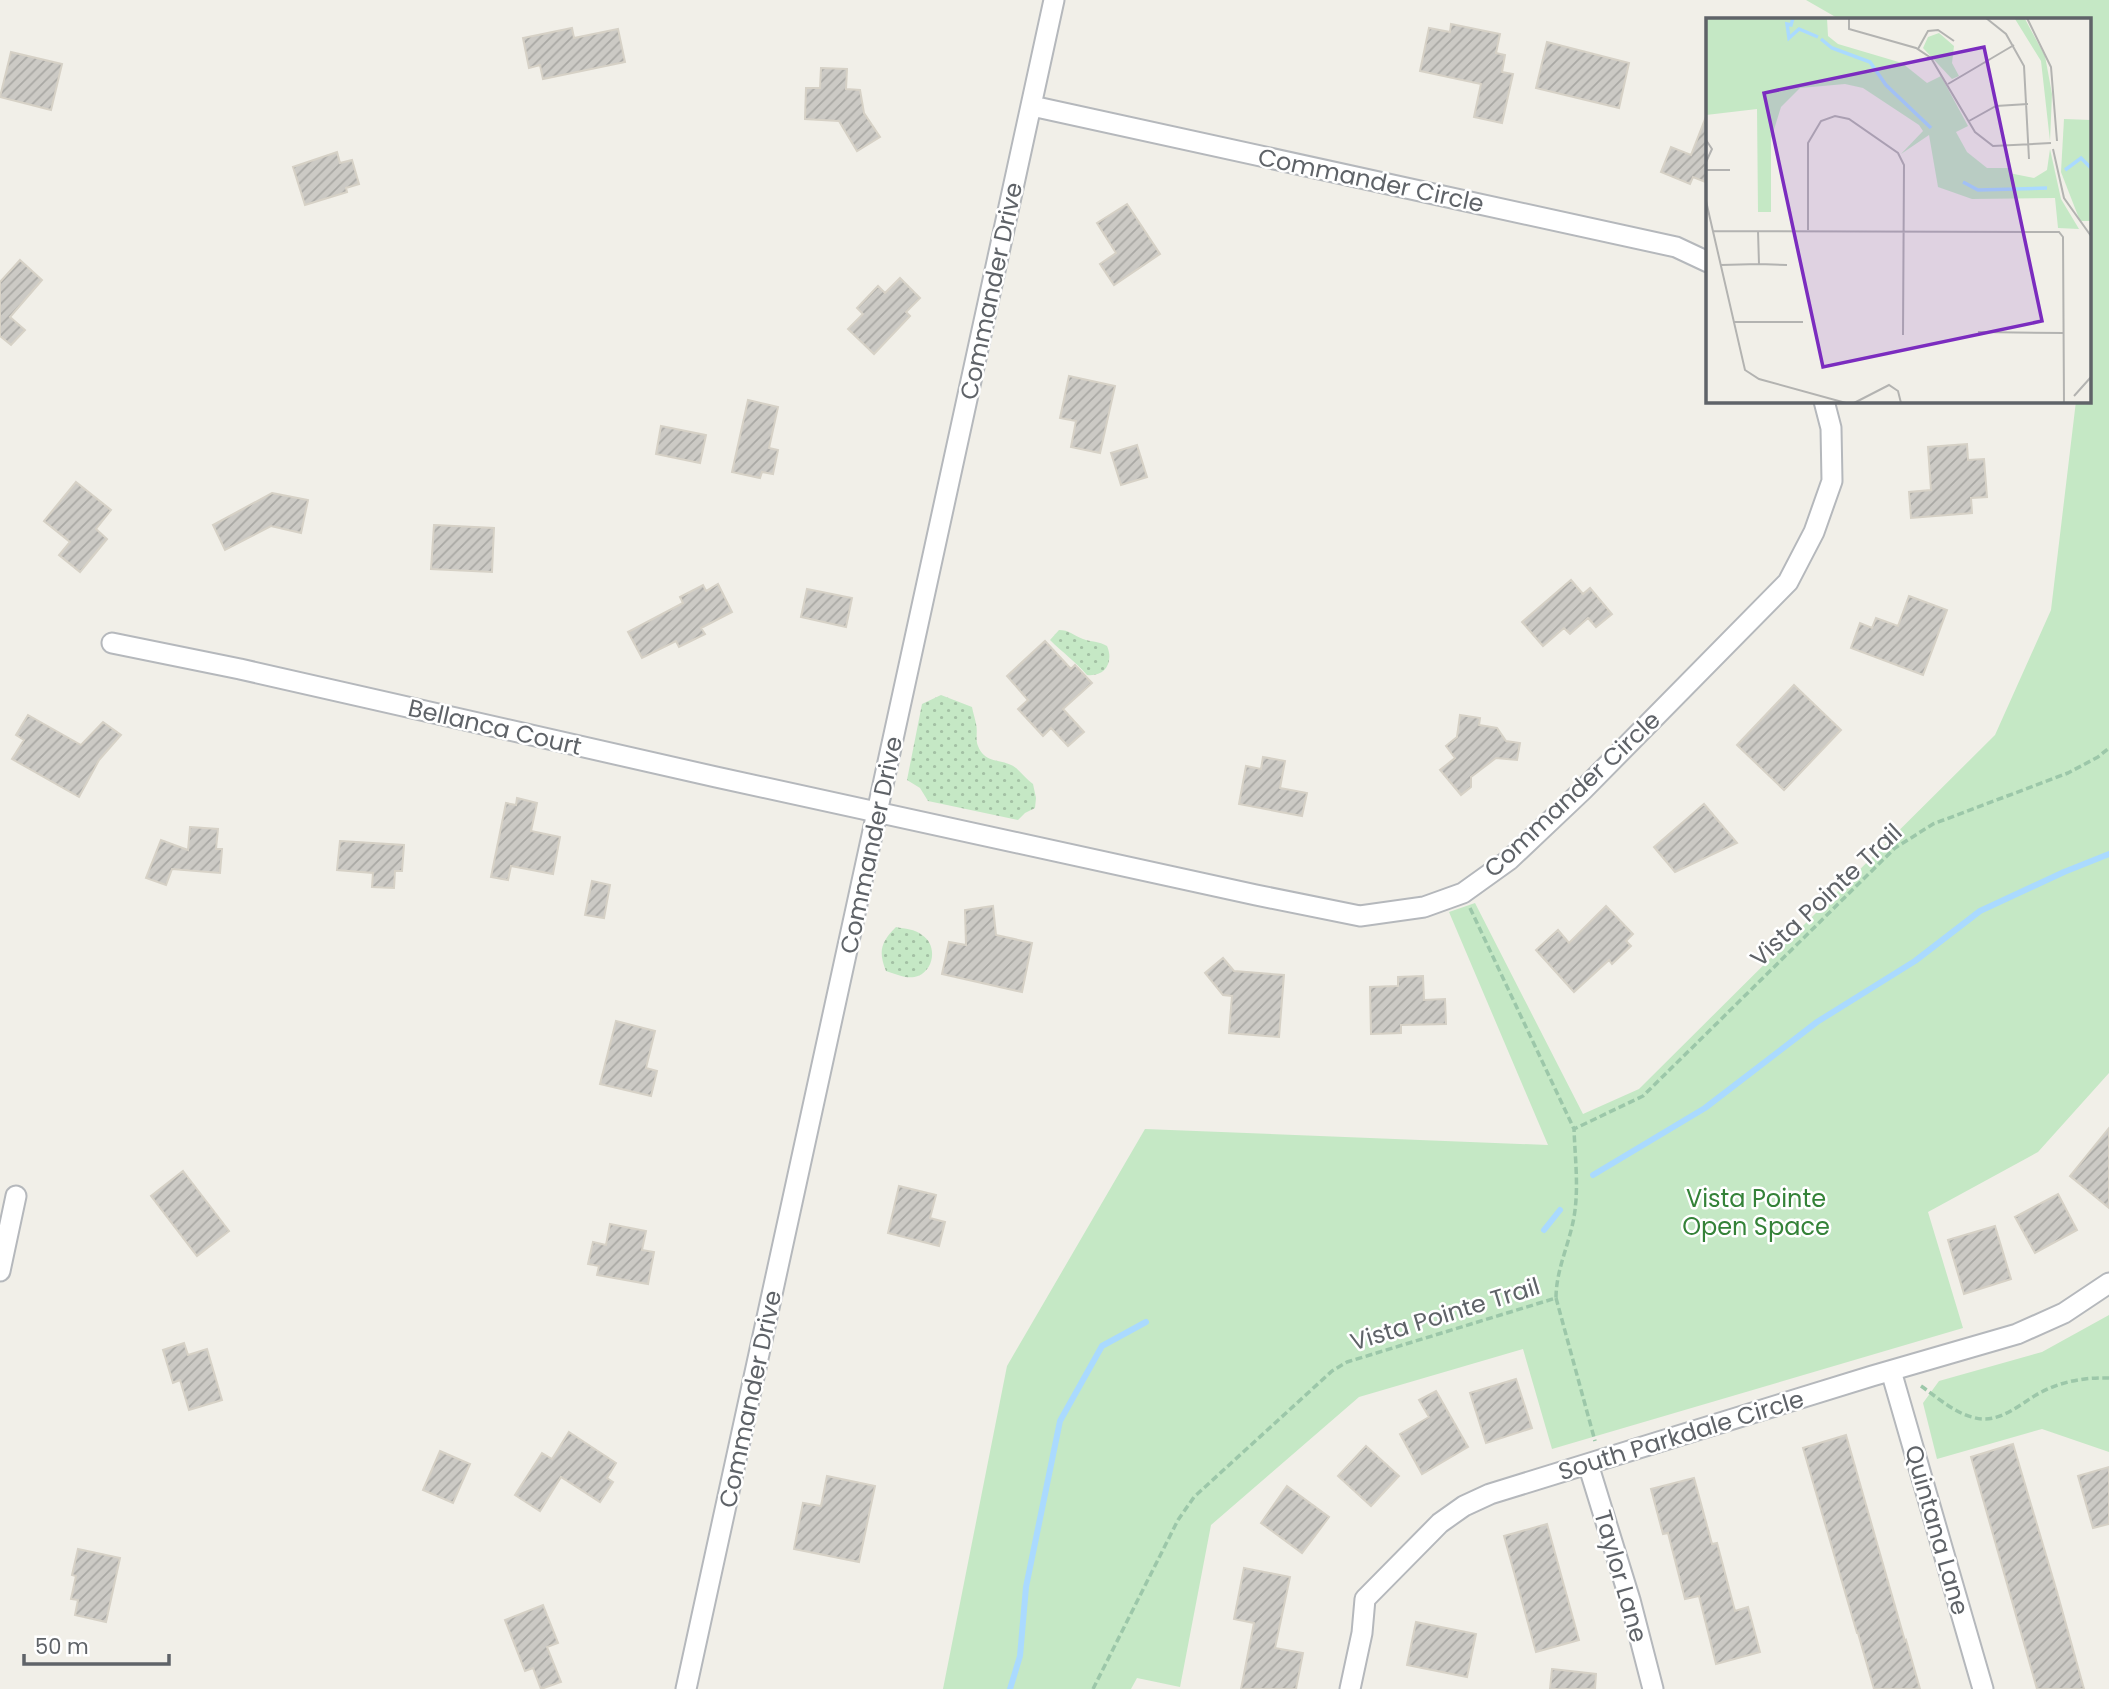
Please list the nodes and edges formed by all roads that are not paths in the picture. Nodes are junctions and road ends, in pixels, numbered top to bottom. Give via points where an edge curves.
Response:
1 (1054, 0) edge
2 (1032, 106) junction
3 (1706, 261) edge
4 (1824, 402) edge
5 (112, 643) dead end
6 (878, 813) junction
7 (16, 1196) dead end
8 (0, 1271) edge
9 (2109, 1283) edge
10 (1891, 1370) junction
11 (1588, 1464) junction
12 (686, 1689) edge
13 (1350, 1689) edge
14 (1653, 1689) edge
15 (1983, 1689) edge

1 - 2 street, Commander Drive
2 - 3 street, Commander Circle via 1676,247
2 - 6 street, Commander Drive
4 - 6 street, Commander Circle via 1831,428 1832,481 1814,532 1788,582 1583,790 1503,864 1463,893 1424,907 1360,916
5 - 6 street, Bellanca Court
6 - 12 street, Commander Drive
7 - 8 street
9 - 10 street, South Parkdale Circle via 2064,1313 2017,1334
10 - 11 street, South Parkdale Circle
10 - 15 street, Quintana Lane
11 - 13 street, South Parkdale Circle via 1490,1494 1440,1523 1365,1599
11 - 14 street, Taylor Lane

